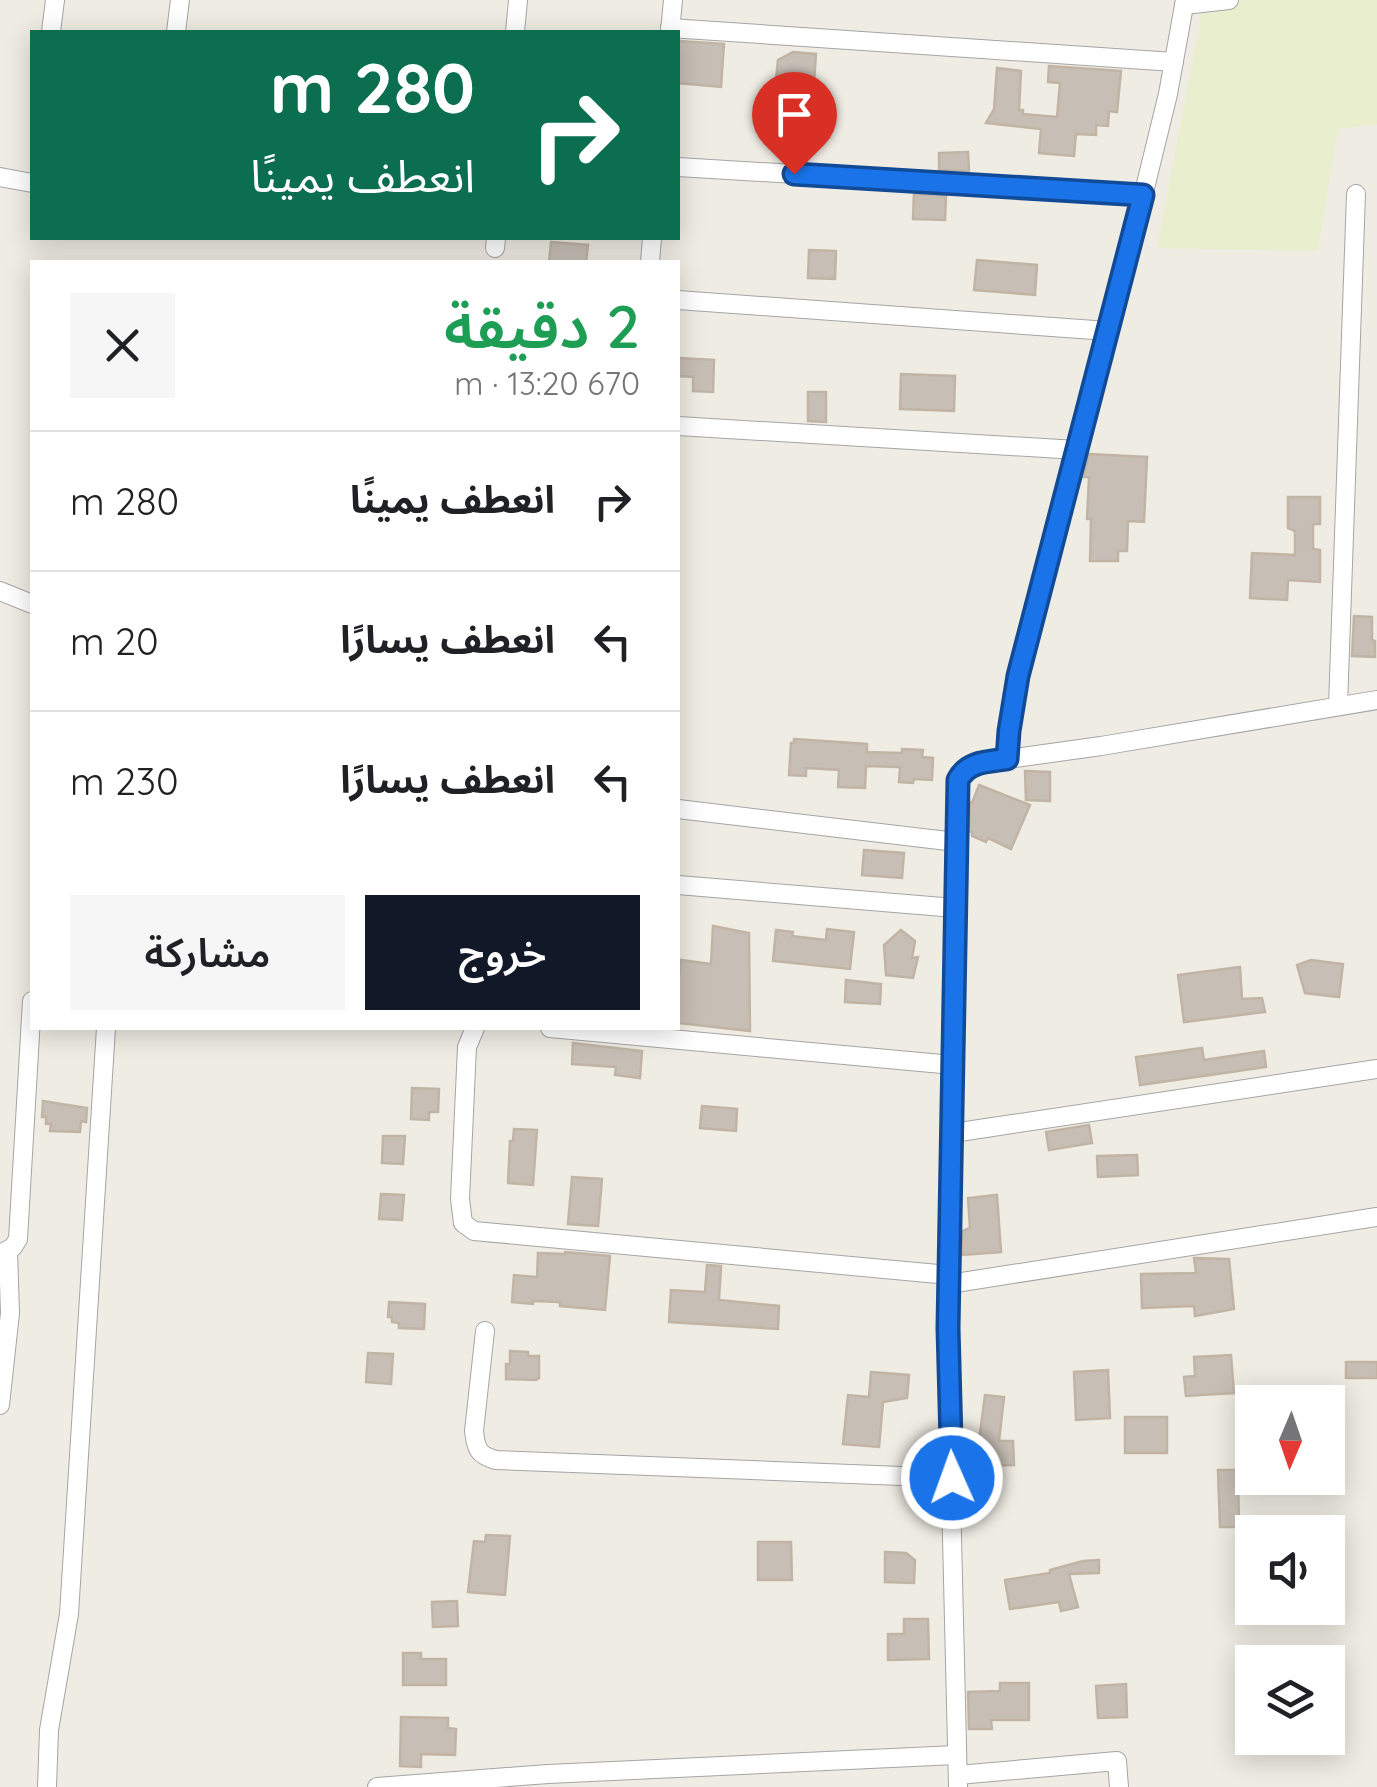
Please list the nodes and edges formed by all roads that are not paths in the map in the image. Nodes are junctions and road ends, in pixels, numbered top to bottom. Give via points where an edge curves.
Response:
1 (55, 0) edge
2 (180, 0) edge
3 (518, 0) edge
4 (672, 0) edge
5 (1229, 0) edge
6 (1185, 2) edge
7 (51, 30) edge
8 (176, 30) edge
9 (515, 30) edge
10 (670, 30) edge
11 (680, 31) edge
12 (1174, 62) junction
13 (680, 167) edge
14 (0, 178) edge
15 (30, 183) edge
16 (1356, 194) dead end
17 (1143, 195) junction
18 (680, 300) edge
19 (1108, 330) junction
20 (680, 426) edge
21 (1077, 450) junction
22 (0, 591) edge
23 (30, 603) edge
24 (1377, 700) edge
25 (1338, 706) junction
26 (1007, 759) junction
27 (680, 808) edge
28 (956, 842) junction
29 (680, 886) edge
30 (954, 908) junction
31 (30, 1030) edge
32 (106, 1030) edge
33 (475, 1030) edge
34 (572, 1030) edge
35 (953, 1065) junction
36 (1377, 1069) edge
37 (953, 1134) junction
38 (1377, 1217) edge
39 (4, 1252) edge
40 (949, 1280) junction
41 (485, 1331) dead end
42 (2, 1376) edge
43 (0, 1406) edge
44 (952, 1478) junction
45 (956, 1755) junction
46 (548, 1781) edge
47 (958, 1781) edge
48 (47, 1787) edge
49 (377, 1787) edge
50 (1119, 1787) edge

1 - 7 street
2 - 8 street
3 - 9 street
4 - 10 street
5 - 6 street
6 - 12 street
11 - 12 street
12 - 17 street
13 - 17 street
14 - 15 street
16 - 25 street
17 - 19 street
18 - 19 street
19 - 21 street
20 - 21 street
21 - 26 street via 1018,676
22 - 23 street
24 - 25 street
25 - 26 street
26 - 28 street via 972,765 958,780
27 - 28 street
28 - 30 street
29 - 30 street
30 - 35 street
31 - 39 street via 18,1239
32 - 48 street via 69,1614 49,1730
33 - 40 street via 467,1047 460,1199 463,1224 474,1232
34 - 35 street
35 - 37 street
36 - 37 street
37 - 40 street
38 - 40 street
39 - 42 street via 10,1312
40 - 44 street
41 - 44 street via 474,1431 481,1456
42 - 43 street
44 - 45 street
45 - 46 street
45 - 47 street
46 - 49 street
47 - 50 street via 1117,1762

